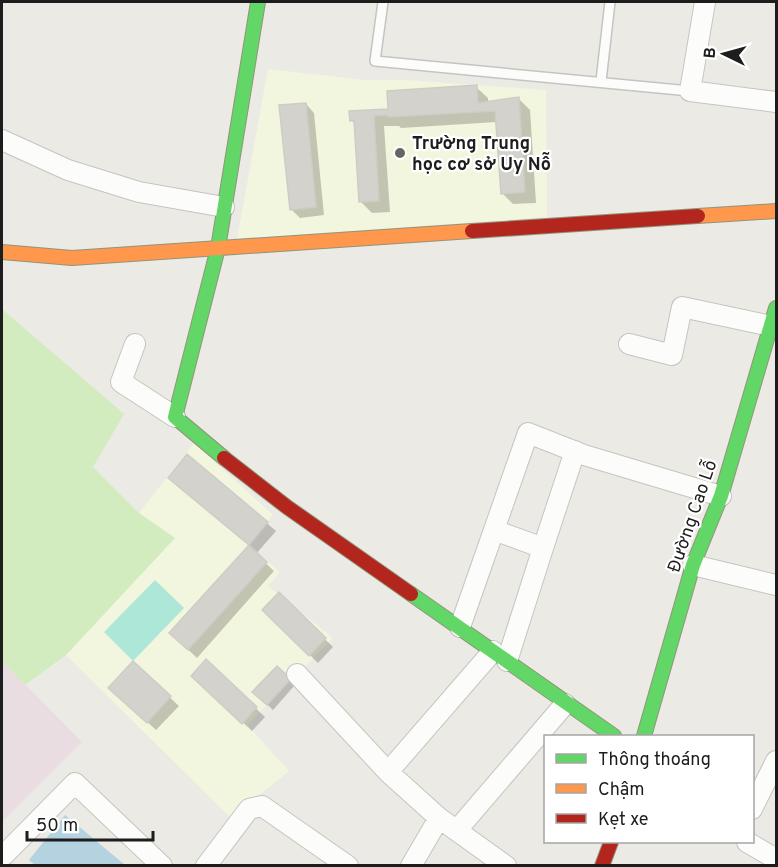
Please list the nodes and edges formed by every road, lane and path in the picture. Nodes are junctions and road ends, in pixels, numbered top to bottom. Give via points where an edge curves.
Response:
1 (258, 2) edge
2 (383, 2) edge
3 (610, 2) edge
4 (705, 2) edge
5 (602, 81) junction
6 (690, 91) junction
7 (777, 102) edge
8 (2, 140) edge
9 (224, 207) junction
10 (777, 211) edge
11 (218, 248) junction
12 (2, 252) edge
13 (774, 317) edge
14 (135, 344) dead end
15 (628, 344) dead end
16 (176, 417) junction
17 (575, 451) junction
18 (721, 496) junction
19 (494, 530) junction
20 (543, 548) junction
21 (693, 565) junction
22 (777, 585) edge
23 (460, 627) junction
24 (500, 656) junction
25 (297, 674) dead end
26 (565, 704) junction
27 (613, 735) edge
28 (644, 735) edge
29 (777, 761) edge
30 (388, 772) junction
31 (754, 806) edge
32 (439, 818) junction
33 (457, 830) junction
34 (611, 843) edge
35 (749, 843) edge
36 (7, 859) edge
37 (777, 859) edge
38 (162, 866) edge
39 (206, 866) edge
40 (348, 866) edge
41 (411, 866) edge
42 (506, 866) edge
43 (602, 866) edge

1 - 9 street
2 - 5 lane via 375,61
3 - 5 lane
4 - 6 street
5 - 6 lane
6 - 7 street
8 - 9 street via 68,170 139,192
9 - 11 street
10 - 11 street
11 - 12 street via 72,258
11 - 16 street
13 - 15 street via 682,307 672,355
13 - 18 street, Đường Cao Lỗ
14 - 16 street via 121,382
16 - 23 street via 186,429 287,507
17 - 18 street
17 - 19 street via 528,433
17 - 20 street
18 - 21 street, Đường Cao Lỗ
19 - 20 street
19 - 23 street
20 - 24 street
21 - 22 street
21 - 28 street, Đường Cao Lỗ
23 - 24 street
24 - 26 street
24 - 30 street
25 - 30 street
26 - 27 street
26 - 33 street
29 - 31 street
30 - 32 street
32 - 33 street
32 - 41 street
33 - 42 street
34 - 43 street
35 - 37 street
36 - 38 street via 75,783
39 - 40 street via 249,809 262,806

